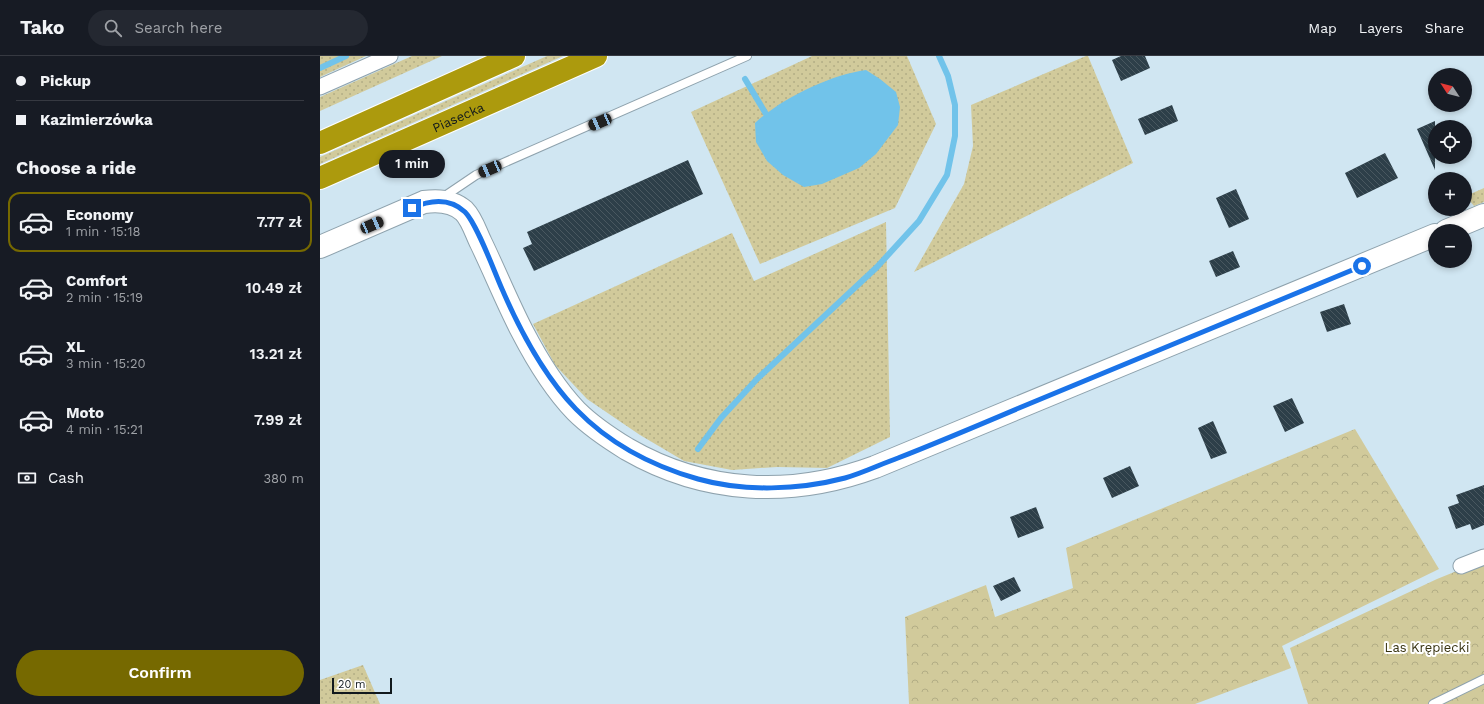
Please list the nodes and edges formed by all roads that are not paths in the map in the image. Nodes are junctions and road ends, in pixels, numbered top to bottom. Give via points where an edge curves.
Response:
1 (390, 56) edge
2 (514, 56) edge
3 (596, 56) edge
4 (747, 56) edge
5 (502, 61) edge
6 (320, 87) edge
7 (320, 142) edge
8 (320, 178) edge
9 (440, 200) junction
10 (1484, 215) edge
11 (1463, 224) edge
12 (1428, 238) edge
13 (320, 247) edge
14 (1484, 557) edge
15 (1461, 566) dead end
16 (1484, 679) edge
17 (1433, 704) edge

1 - 6 street
2 - 5 highway
3 - 8 highway, Piasecka
4 - 9 lane via 476,175
5 - 7 highway
9 - 12 street via 463,210 468,216 512,314 554,385 576,411 606,436 639,456 699,480 730,486 812,484 846,478
9 - 13 street via 424,202
10 - 11 street
14 - 15 street
16 - 17 lane

